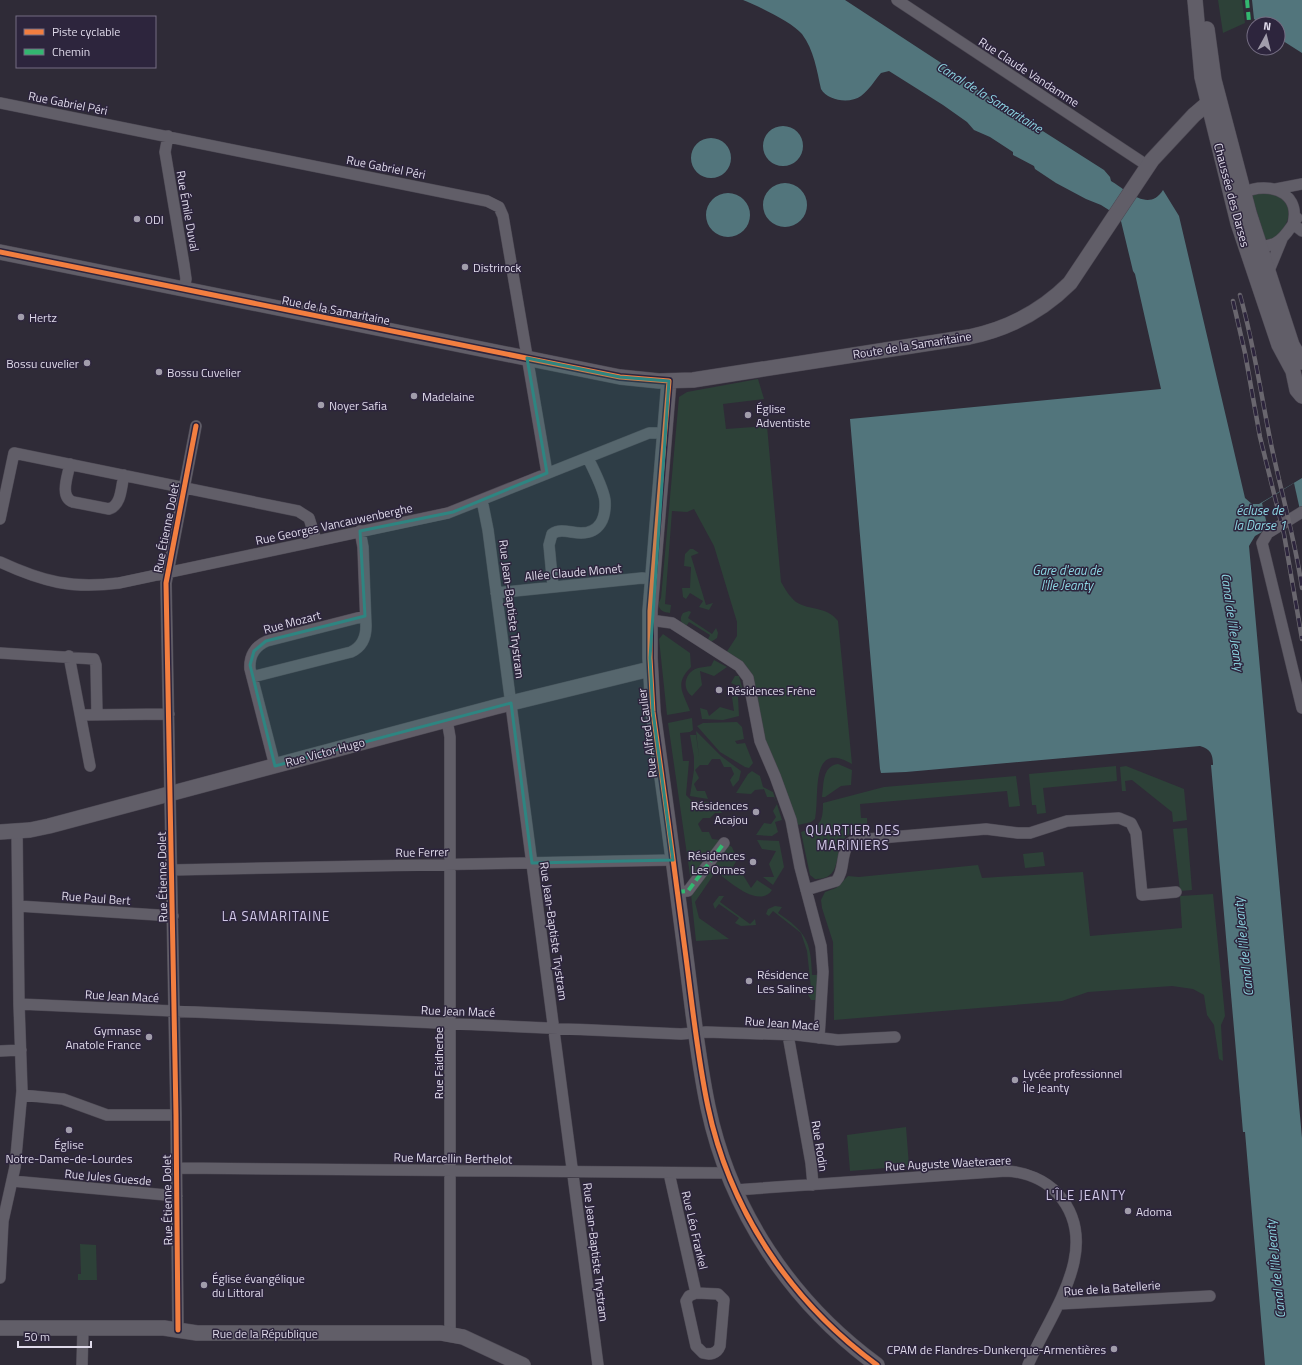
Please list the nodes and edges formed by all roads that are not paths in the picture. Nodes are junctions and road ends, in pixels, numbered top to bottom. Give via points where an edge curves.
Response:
1 (897, 0) edge
2 (1195, 0) edge
3 (1204, 0) edge
4 (1213, 99) junction
5 (0, 103) edge
6 (168, 136) junction
7 (1226, 151) junction
8 (1236, 164) junction
9 (1148, 166) junction
10 (1302, 184) edge
11 (1264, 188) junction
12 (1276, 189) junction
13 (1243, 192) junction
14 (1233, 203) junction
15 (1302, 211) edge
16 (1298, 227) edge
17 (1241, 233) junction
18 (1282, 238) junction
19 (1259, 245) junction
20 (0, 252) edge
21 (1268, 274) junction
22 (184, 290) junction
23 (527, 358) junction
24 (1302, 362) edge
25 (669, 381) junction
26 (1301, 388) edge
27 (196, 426) dead end
28 (665, 434) junction
29 (588, 458) junction
30 (70, 464) junction
31 (547, 473) junction
32 (124, 475) junction
33 (184, 487) junction
34 (482, 500) junction
35 (1302, 512) edge
36 (0, 519) edge
37 (360, 531) junction
38 (316, 540) junction
39 (0, 562) edge
40 (167, 573) junction
41 (653, 579) junction
42 (553, 587) junction
43 (496, 593) junction
44 (365, 616) junction
45 (650, 620) junction
46 (0, 653) edge
47 (69, 656) junction
48 (650, 668) junction
49 (252, 677) junction
50 (511, 704) junction
51 (1302, 708) edge
52 (169, 714) junction
53 (81, 715) junction
54 (97, 715) junction
55 (447, 720) junction
56 (90, 766) dead end
57 (275, 766) junction
58 (171, 793) junction
59 (17, 831) junction
60 (0, 832) edge
61 (724, 843) dead end
62 (673, 860) junction
63 (532, 863) junction
64 (450, 865) junction
65 (172, 870) junction
66 (806, 890) junction
67 (678, 892) junction
68 (1176, 892) dead end
69 (18, 906) junction
70 (173, 916) junction
71 (19, 1004) junction
72 (174, 1012) junction
73 (451, 1023) junction
74 (553, 1028) junction
75 (696, 1033) junction
76 (788, 1035) junction
77 (895, 1037) dead end
78 (819, 1038) junction
79 (21, 1050) junction
80 (0, 1051) edge
81 (22, 1095) junction
82 (176, 1115) junction
83 (177, 1168) junction
84 (451, 1171) junction
85 (572, 1172) junction
86 (669, 1173) junction
87 (728, 1173) junction
88 (12, 1181) junction
89 (812, 1185) junction
90 (735, 1190) junction
91 (177, 1196) junction
92 (0, 1278) edge
93 (696, 1293) junction
94 (1210, 1296) dead end
95 (1059, 1304) junction
96 (0, 1328) edge
97 (82, 1329) junction
98 (178, 1330) junction
99 (450, 1334) junction
100 (708, 1360) edge
101 (82, 1365) edge
102 (523, 1365) edge
103 (598, 1365) edge
104 (877, 1365) edge
105 (1028, 1365) edge

1 - 9 street, Rue Claude Vandamme
2 - 4 street, Chaussée des Darses via 1200,60
3 - 4 street, Chaussée des Darses
4 - 7 street, Chaussée des Darses
4 - 9 street via 1194,115
5 - 6 street, Rue Gabriel Péri
6 - 22 street, Rue Émile Duval via 165,152 186,279
6 - 23 street, Rue Gabriel Péri via 487,200 497,205 503,216
7 - 8 street, Chaussée des Darses
7 - 14 street, Chaussée des Darses
8 - 11 street via 1251,181
8 - 13 street, Chaussée des Darses
9 - 25 street, Route de la Samaritaine via 1080,270 1065,288 1026,317 999,328 961,338 700,379
10 - 12 street
11 - 12 street
11 - 13 street
12 - 16 street via 1291,200
13 - 14 street
13 - 19 street, Chaussée des Darses
14 - 17 street, Chaussée des Darses
15 - 16 street
16 - 18 street
17 - 19 street
17 - 26 street, Chaussée des Darses via 1279,345
18 - 19 street via 1272,245
18 - 21 street
19 - 21 street, Chaussée des Darses
20 - 22 street, Rue de la Samaritaine
21 - 24 street, Chaussée des Darses via 1293,348
22 - 23 street, Rue de la Samaritaine
23 - 25 street, Rue de la Samaritaine via 624,378
23 - 31 street, Rue Gabriel Péri
25 - 28 street, Rue Alfred Caulier
27 - 33 street, Rue Étienne Dolet
28 - 29 street, Rue Georges Vancauwenberghe via 649,433
28 - 41 street, Rue Alfred Caulier
29 - 31 street, Rue Georges Vancauwenberghe
29 - 42 street via 605,500 602,520 598,528 587,533 561,531 552,534 550,545
30 - 32 street
30 - 32 street via 65,494 73,502 109,509 114,507 118,502
30 - 36 street via 14,453
31 - 34 street, Rue Georges Vancauwenberghe
32 - 33 street
33 - 38 street via 300,512 310,520
33 - 40 street, Rue Étienne Dolet
34 - 37 street, Rue Georges Vancauwenberghe via 448,513
34 - 43 street, Rue Jean-Baptiste Trystram via 488,525
35 - 51 street via 1268,533 1262,543
37 - 38 street, Rue Georges Vancauwenberghe
37 - 44 street via 363,547
38 - 40 street, Rue Georges Vancauwenberghe
39 - 40 street, Rue Georges Vancauwenberghe via 44,580 68,585 112,584
40 - 52 street, Rue Étienne Dolet
41 - 42 street, Allée Claude Monet
41 - 45 street, Rue Alfred Caulier
42 - 43 street, Allée Claude Monet
43 - 50 street, Rue Jean-Baptiste Trystram
44 - 49 street via 364,639 354,650
44 - 49 street, Rue Mozart via 264,642 256,648 252,656
45 - 48 street, Rue Alfred Caulier
45 - 66 street via 672,623 739,666 746,675 750,684 760,741 790,820
46 - 47 street
47 - 53 street
47 - 54 street via 95,660
48 - 50 street, Rue Victor Hugo
48 - 62 street, Rue Alfred Caulier via 653,712
49 - 57 street, Rue Mozart
50 - 55 street, Rue Victor Hugo
50 - 63 street, Rue Jean-Baptiste Trystram
52 - 54 street
52 - 58 street, Rue Étienne Dolet
53 - 54 street
53 - 56 street
55 - 57 street, Rue Victor Hugo
55 - 64 street, Rue Faidherbe via 450,737
57 - 58 street, Rue Victor Hugo
58 - 59 street, Rue Victor Hugo via 49,826
58 - 65 street, Rue Étienne Dolet
59 - 60 street, Rue Victor Hugo
59 - 69 street
61 - 67 street via 688,891
62 - 63 street, Rue Ferrer
62 - 67 street, Rue Alfred Caulier
63 - 64 street, Rue Ferrer
63 - 74 street, Rue Jean-Baptiste Trystram
64 - 65 street, Rue Ferrer
64 - 73 street, Rue Faidherbe
65 - 70 street, Rue Étienne Dolet
66 - 68 street via 836,881 842,870 846,849 849,843 856,840 986,829 1030,833 1067,821 1119,818 1131,823 1136,833 1142,895
66 - 78 street via 820,938 823,960
67 - 75 street, Rue Alfred Caulier
69 - 70 street, Rue Paul Bert
69 - 71 street
70 - 72 street, Rue Étienne Dolet
71 - 72 street, Rue Jean Macé
71 - 79 street
72 - 73 street, Rue Jean Macé
72 - 82 street, Rue Étienne Dolet
73 - 74 street, Rue Jean Macé
73 - 84 street, Rue Faidherbe
74 - 75 street, Rue Jean Macé
74 - 85 street, Rue Jean-Baptiste Trystram
75 - 76 street, Rue Jean Macé
75 - 87 street, Rue Alfred Caulier via 708,1106
76 - 78 street, Rue Jean Macé
76 - 89 street, Rue Rodin via 811,1163
77 - 78 street, Rue Jean Macé via 844,1040
79 - 80 street
79 - 81 street
81 - 82 street via 62,1099 107,1115
81 - 88 street
82 - 83 street, Rue Étienne Dolet
83 - 84 street, Rue Marcellin Berthelot
83 - 91 street, Rue Étienne Dolet
84 - 85 street, Rue Marcellin Berthelot
84 - 99 street, Rue Faidherbe
85 - 86 street, Rue Marcellin Berthelot
85 - 103 street, Rue Jean-Baptiste Trystram
86 - 87 street, Rue Marcellin Berthelot
86 - 93 street, Rue Léo Frankel
87 - 90 street, Rue Alfred Caulier
88 - 91 street, Rue Jules Guesde
88 - 92 street via 3,1221
89 - 90 street, Rue Rodin
89 - 95 street, Rue Auguste Waeteraere via 1006,1171 1027,1174 1052,1188 1063,1201 1075,1233 1073,1268
90 - 104 street, Rue Alfred Caulier via 762,1243 800,1295 831,1328
91 - 98 street, Rue Étienne Dolet
93 - 100 street via 687,1299 687,1310 696,1346
93 - 100 street via 718,1294 724,1303 720,1346
94 - 95 street, Rue de la Batellerie
95 - 105 street, Rue de la Batellerie
96 - 97 street, Rue de la République
97 - 98 street, Rue de la République
97 - 101 street
98 - 99 street, Rue de la République via 196,1333
99 - 102 street, Rue de la République

